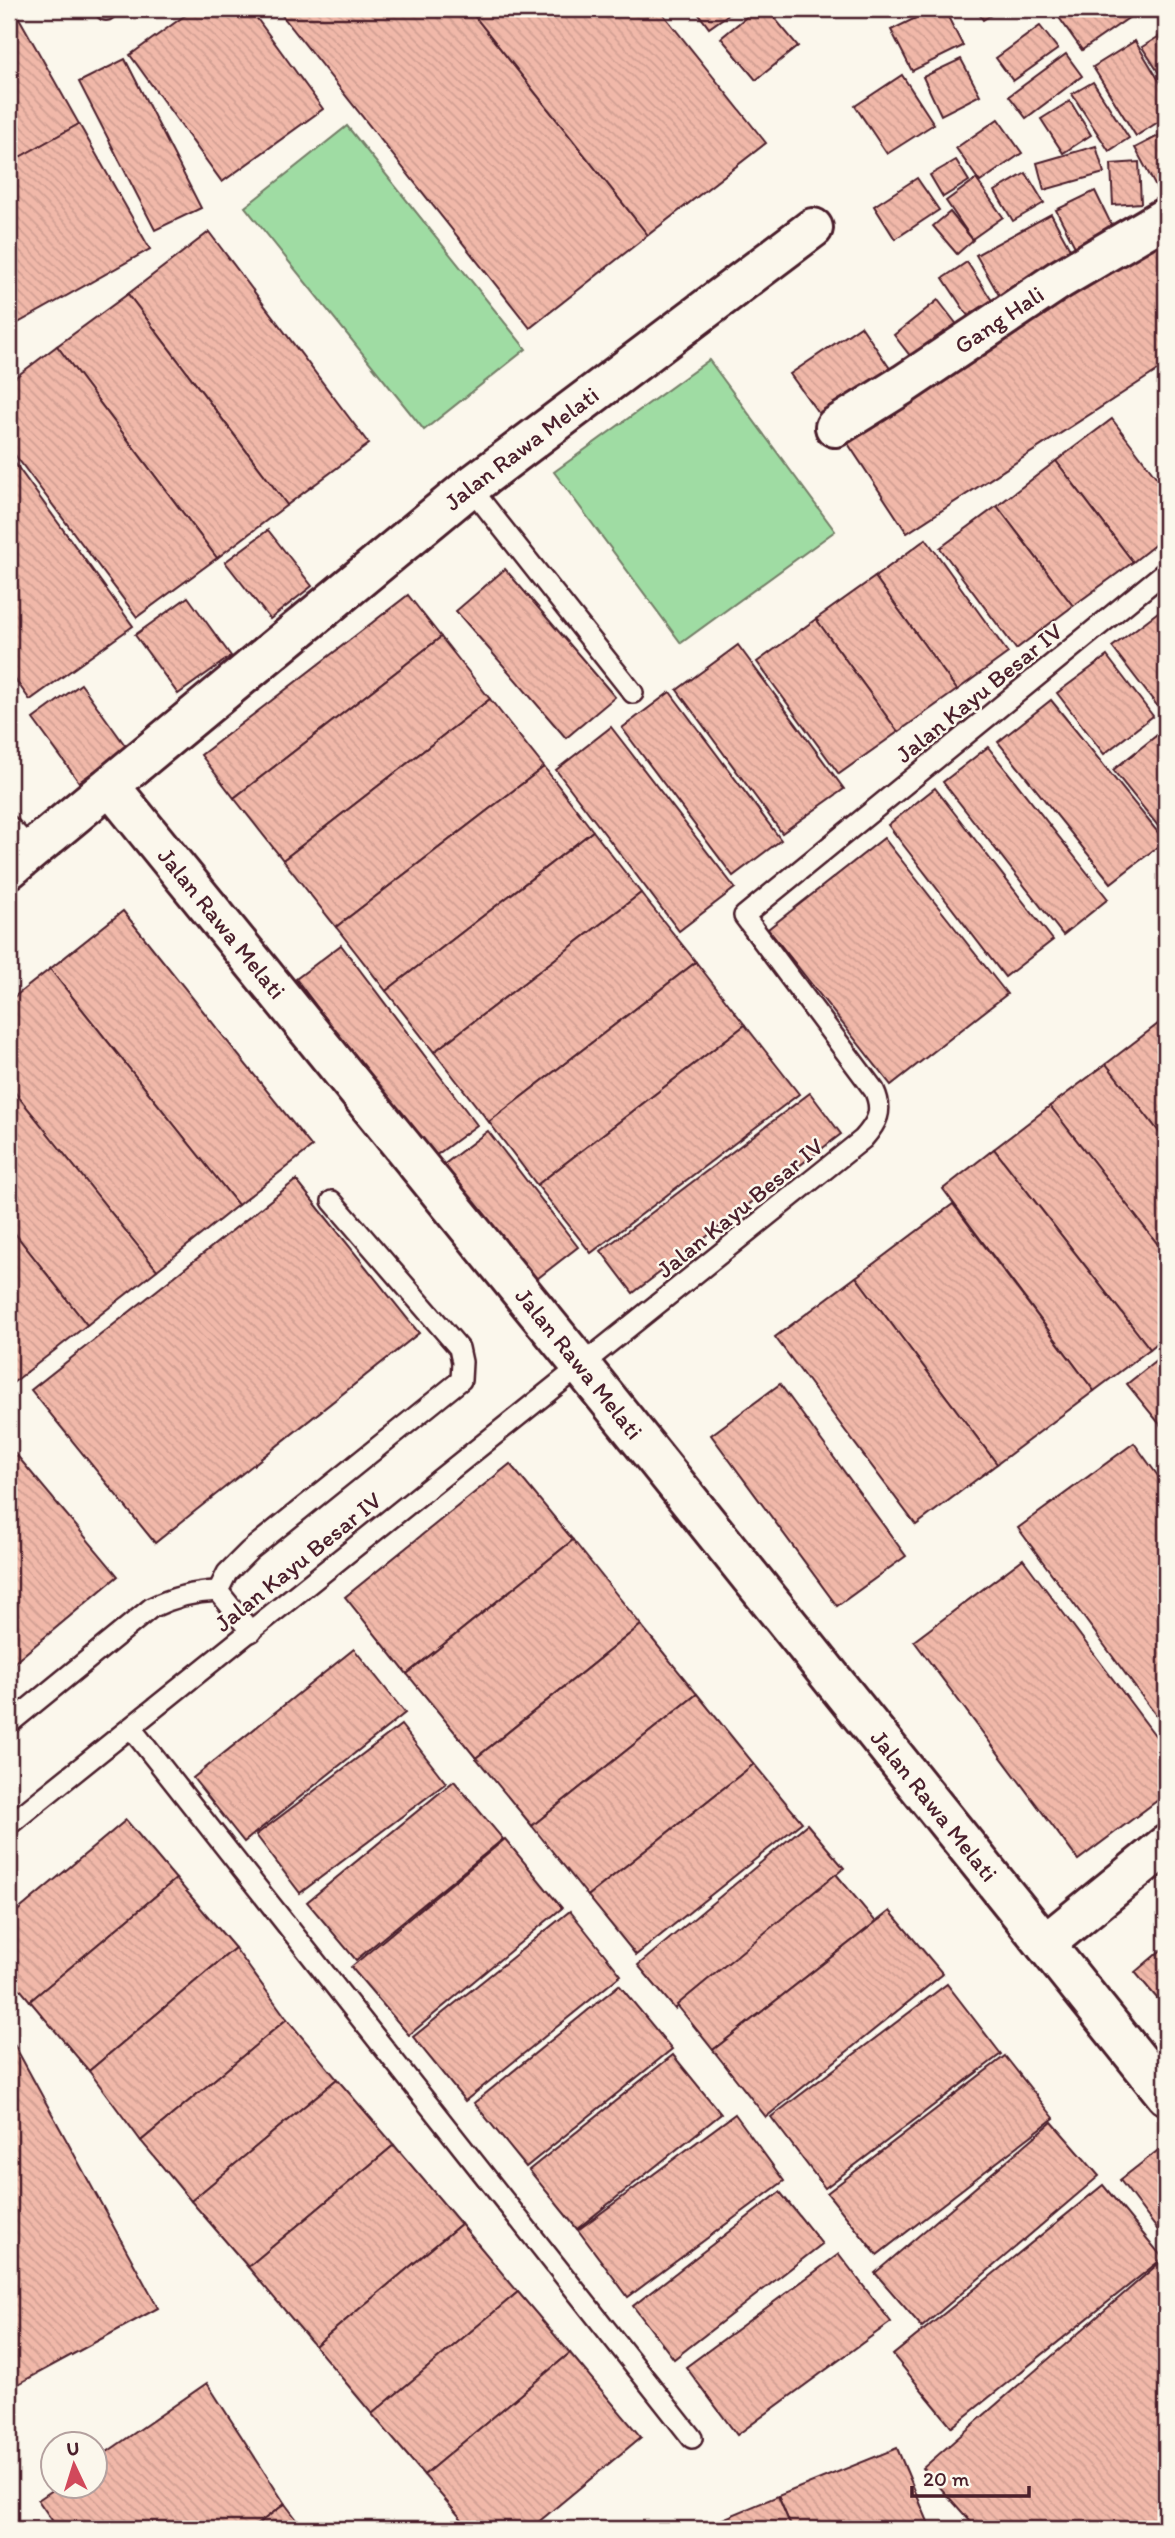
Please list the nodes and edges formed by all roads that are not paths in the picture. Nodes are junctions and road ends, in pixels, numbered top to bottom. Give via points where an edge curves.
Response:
1 (1166, 217) edge
2 (813, 228) dead end
3 (835, 427) dead end
4 (470, 487) junction
5 (1166, 571) edge
6 (633, 693) dead end
7 (110, 786) junction
8 (16, 848) edge
9 (332, 1201) dead end
10 (582, 1367) junction
11 (218, 1591) junction
12 (251, 1632) junction
13 (9, 1724) edge
14 (131, 1728) junction
15 (9, 1825) edge
16 (1166, 1845) edge
17 (1045, 1944) junction
18 (1166, 2095) edge
19 (692, 2438) dead end

1 - 3 street, Gang Hali via 1059,280
2 - 4 street, Jalan Rawa Melati
4 - 6 lane
4 - 7 street, Jalan Rawa Melati
5 - 10 lane, Jalan Kayu Besar IV via 744,916 874,1090 880,1113 863,1139
7 - 8 street, Jalan Rawa Melati
7 - 10 street, Jalan Rawa Melati
9 - 11 lane via 459,1348 461,1380 249,1550 227,1573
10 - 12 lane, Jalan Kayu Besar IV
10 - 17 street, Jalan Rawa Melati
11 - 12 lane
11 - 13 lane via 197,1592 151,1608
12 - 14 lane, Jalan Kayu Besar IV
14 - 15 lane, Jalan Kayu Besar IV
14 - 19 lane
16 - 17 street
17 - 18 street, Jalan Rawa Melati

